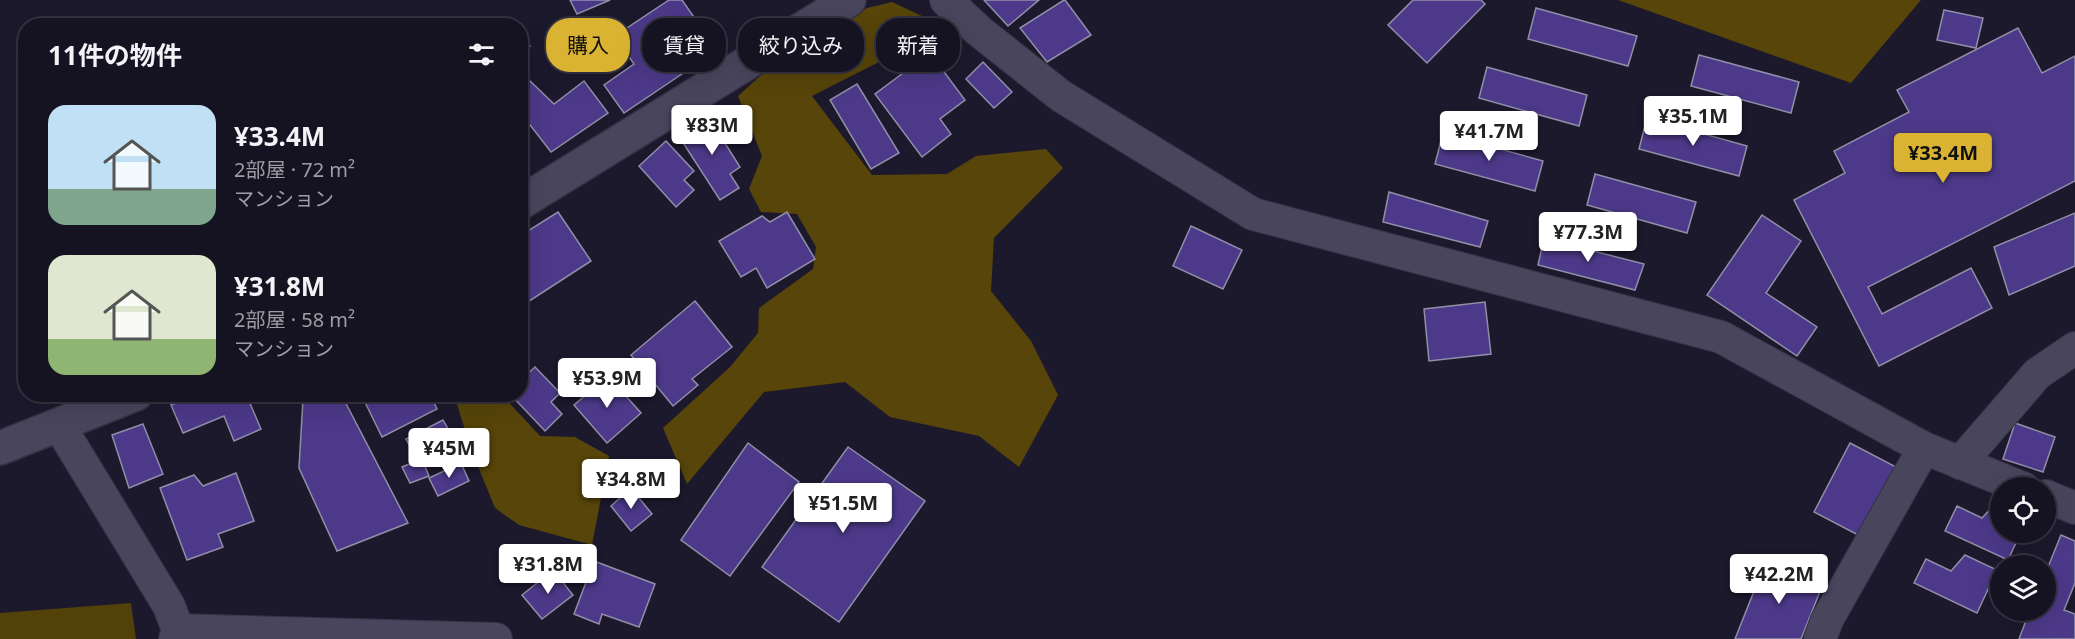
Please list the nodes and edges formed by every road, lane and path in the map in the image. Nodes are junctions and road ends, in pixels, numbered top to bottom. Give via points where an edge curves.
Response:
1 (849, 0) edge
2 (946, 0) edge
3 (528, 198) edge
4 (2075, 348) edge
5 (116, 402) edge
6 (59, 425) junction
7 (0, 448) edge
8 (1924, 448) junction
9 (1960, 463) junction
10 (1995, 477) edge
11 (2056, 500) edge
12 (2075, 508) edge
13 (177, 635) edge
14 (496, 639) edge
15 (1820, 639) edge

1 - 3 street
2 - 8 street via 1060,96 1253,214 1721,337
4 - 9 street via 2037,374
5 - 6 street
6 - 7 street
6 - 13 street via 169,606
8 - 9 street
8 - 15 street
9 - 10 street
11 - 12 street
13 - 14 street

